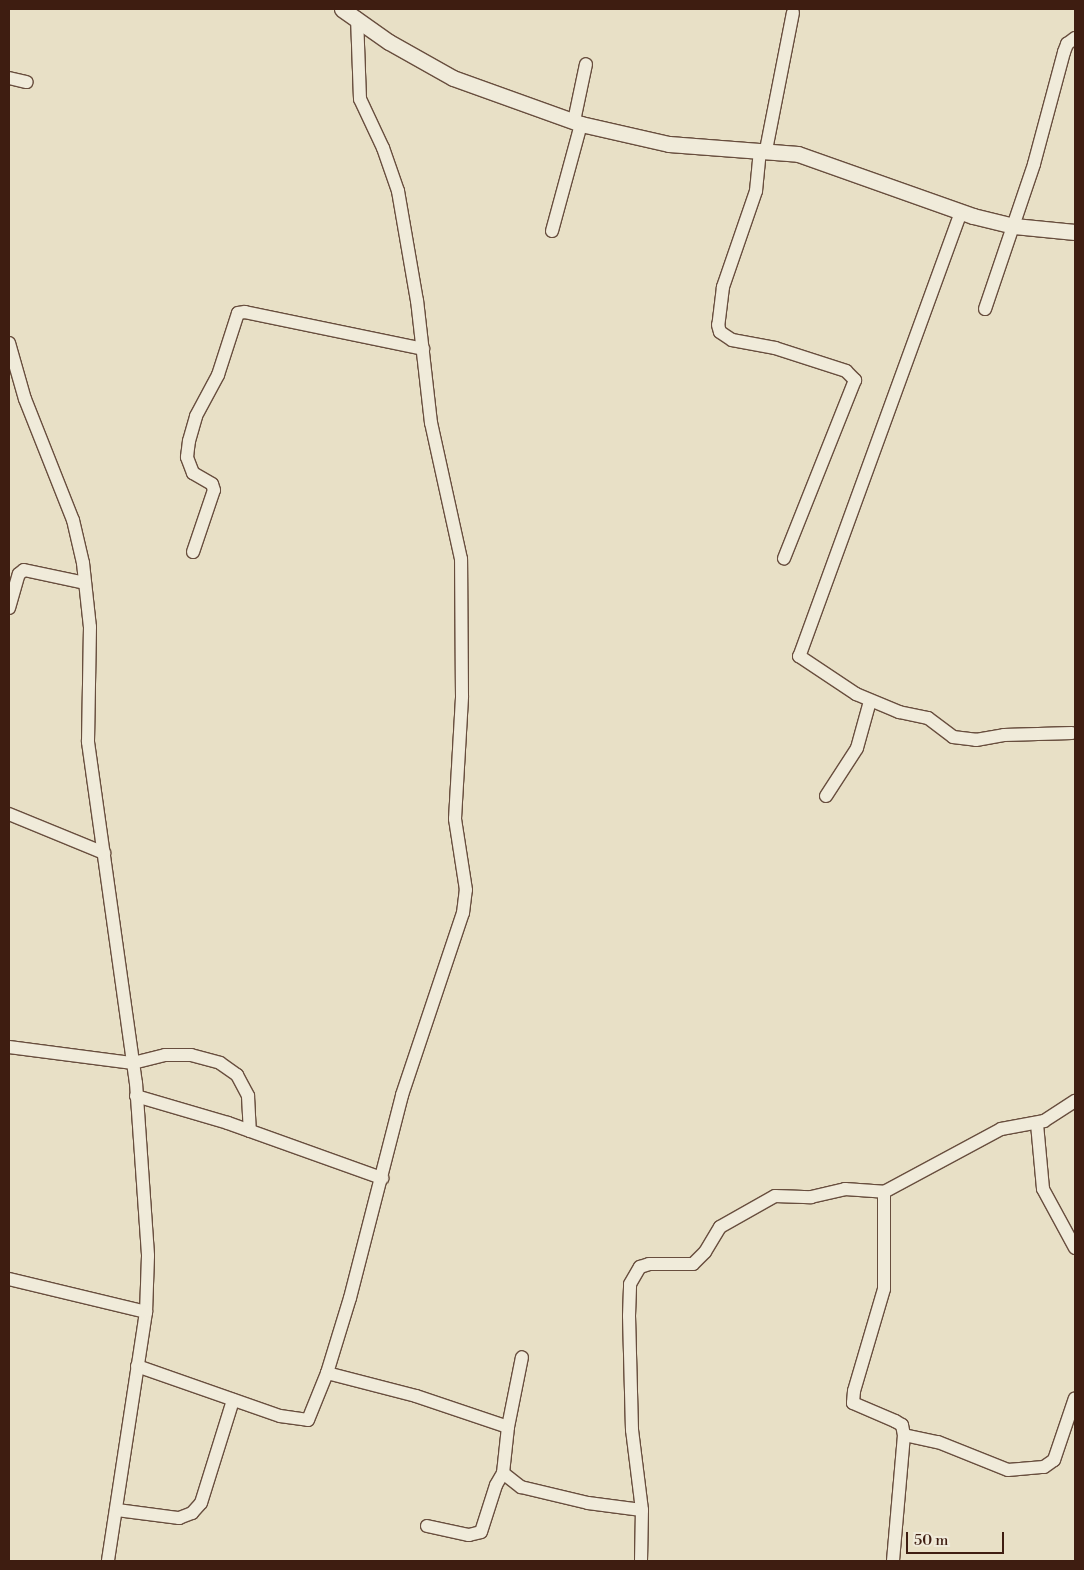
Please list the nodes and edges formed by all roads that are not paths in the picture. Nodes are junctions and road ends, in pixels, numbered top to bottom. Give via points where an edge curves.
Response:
1 (343, 9) edge
2 (792, 13) dead end
3 (357, 18) junction
4 (1075, 38) edge
5 (586, 64) dead end
6 (9, 78) edge
7 (27, 82) dead end
8 (577, 122) junction
9 (763, 150) junction
10 (961, 212) junction
11 (1014, 226) junction
12 (552, 231) dead end
13 (1075, 232) edge
14 (985, 309) dead end
15 (9, 343) edge
16 (423, 349) junction
17 (193, 552) dead end
18 (784, 558) dead end
19 (85, 583) junction
20 (9, 608) edge
21 (870, 701) junction
22 (1072, 733) dead end
23 (826, 796) dead end
24 (9, 814) edge
25 (104, 853) junction
26 (9, 1047) edge
27 (133, 1063) junction
28 (136, 1096) junction
29 (1075, 1101) edge
30 (1037, 1124) junction
31 (250, 1131) junction
32 (382, 1178) junction
33 (884, 1192) junction
34 (1075, 1248) edge
35 (9, 1279) edge
36 (146, 1312) junction
37 (522, 1357) dead end
38 (137, 1366) junction
39 (327, 1373) junction
40 (1075, 1398) edge
41 (233, 1400) junction
42 (508, 1427) junction
43 (904, 1435) junction
44 (503, 1473) junction
45 (117, 1510) junction
46 (642, 1510) junction
47 (427, 1526) dead end
48 (108, 1561) edge
49 (641, 1561) edge
50 (893, 1561) edge

1 - 3 street
2 - 9 street
3 - 8 street via 389,42 453,78
3 - 16 street via 360,99 398,191
4 - 11 street via 1067,44 1064,52 1052,105
5 - 8 street
6 - 7 street
8 - 9 street via 670,144
8 - 12 street
9 - 10 street via 824,162
9 - 18 street via 756,191 723,287 720,332 732,340 775,348 846,371 855,380
10 - 11 street
10 - 21 street via 799,656 838,684
11 - 13 street
11 - 14 street
15 - 19 street via 26,399 73,520
16 - 17 street via 238,313 218,375 196,416 188,441 187,458 193,473 212,484 214,490
16 - 32 street via 431,423 454,523 462,577 462,696 455,819 466,890 456,938 402,1095
19 - 20 street via 24,570
19 - 25 street via 90,627 88,742
21 - 22 street via 928,718 953,737 964,740
21 - 23 street via 857,748
24 - 25 street
25 - 27 street
26 - 27 street
27 - 28 street
27 - 31 street via 165,1054 191,1054 220,1063 237,1075 248,1096
28 - 31 street
28 - 36 street via 148,1256
29 - 30 street via 1062,1112
30 - 33 street via 1001,1129
30 - 34 street via 1043,1189
31 - 32 street
32 - 39 street
33 - 43 street via 884,1288 853,1403 895,1420 902,1425
33 - 46 street via 845,1189 811,1197 775,1196 720,1227 705,1252 693,1264 649,1264 633,1274 630,1316 632,1430
35 - 36 street
36 - 38 street
37 - 42 street
38 - 41 street
38 - 45 street
39 - 41 street via 308,1420 280,1416
39 - 42 street via 425,1399
40 - 43 street via 1054,1460 1044,1467 1008,1470 938,1442
41 - 45 street via 201,1503 192,1513 180,1518
42 - 44 street
43 - 50 street
44 - 46 street via 521,1488 534,1492
44 - 47 street via 481,1532 469,1535
45 - 48 street
46 - 49 street

